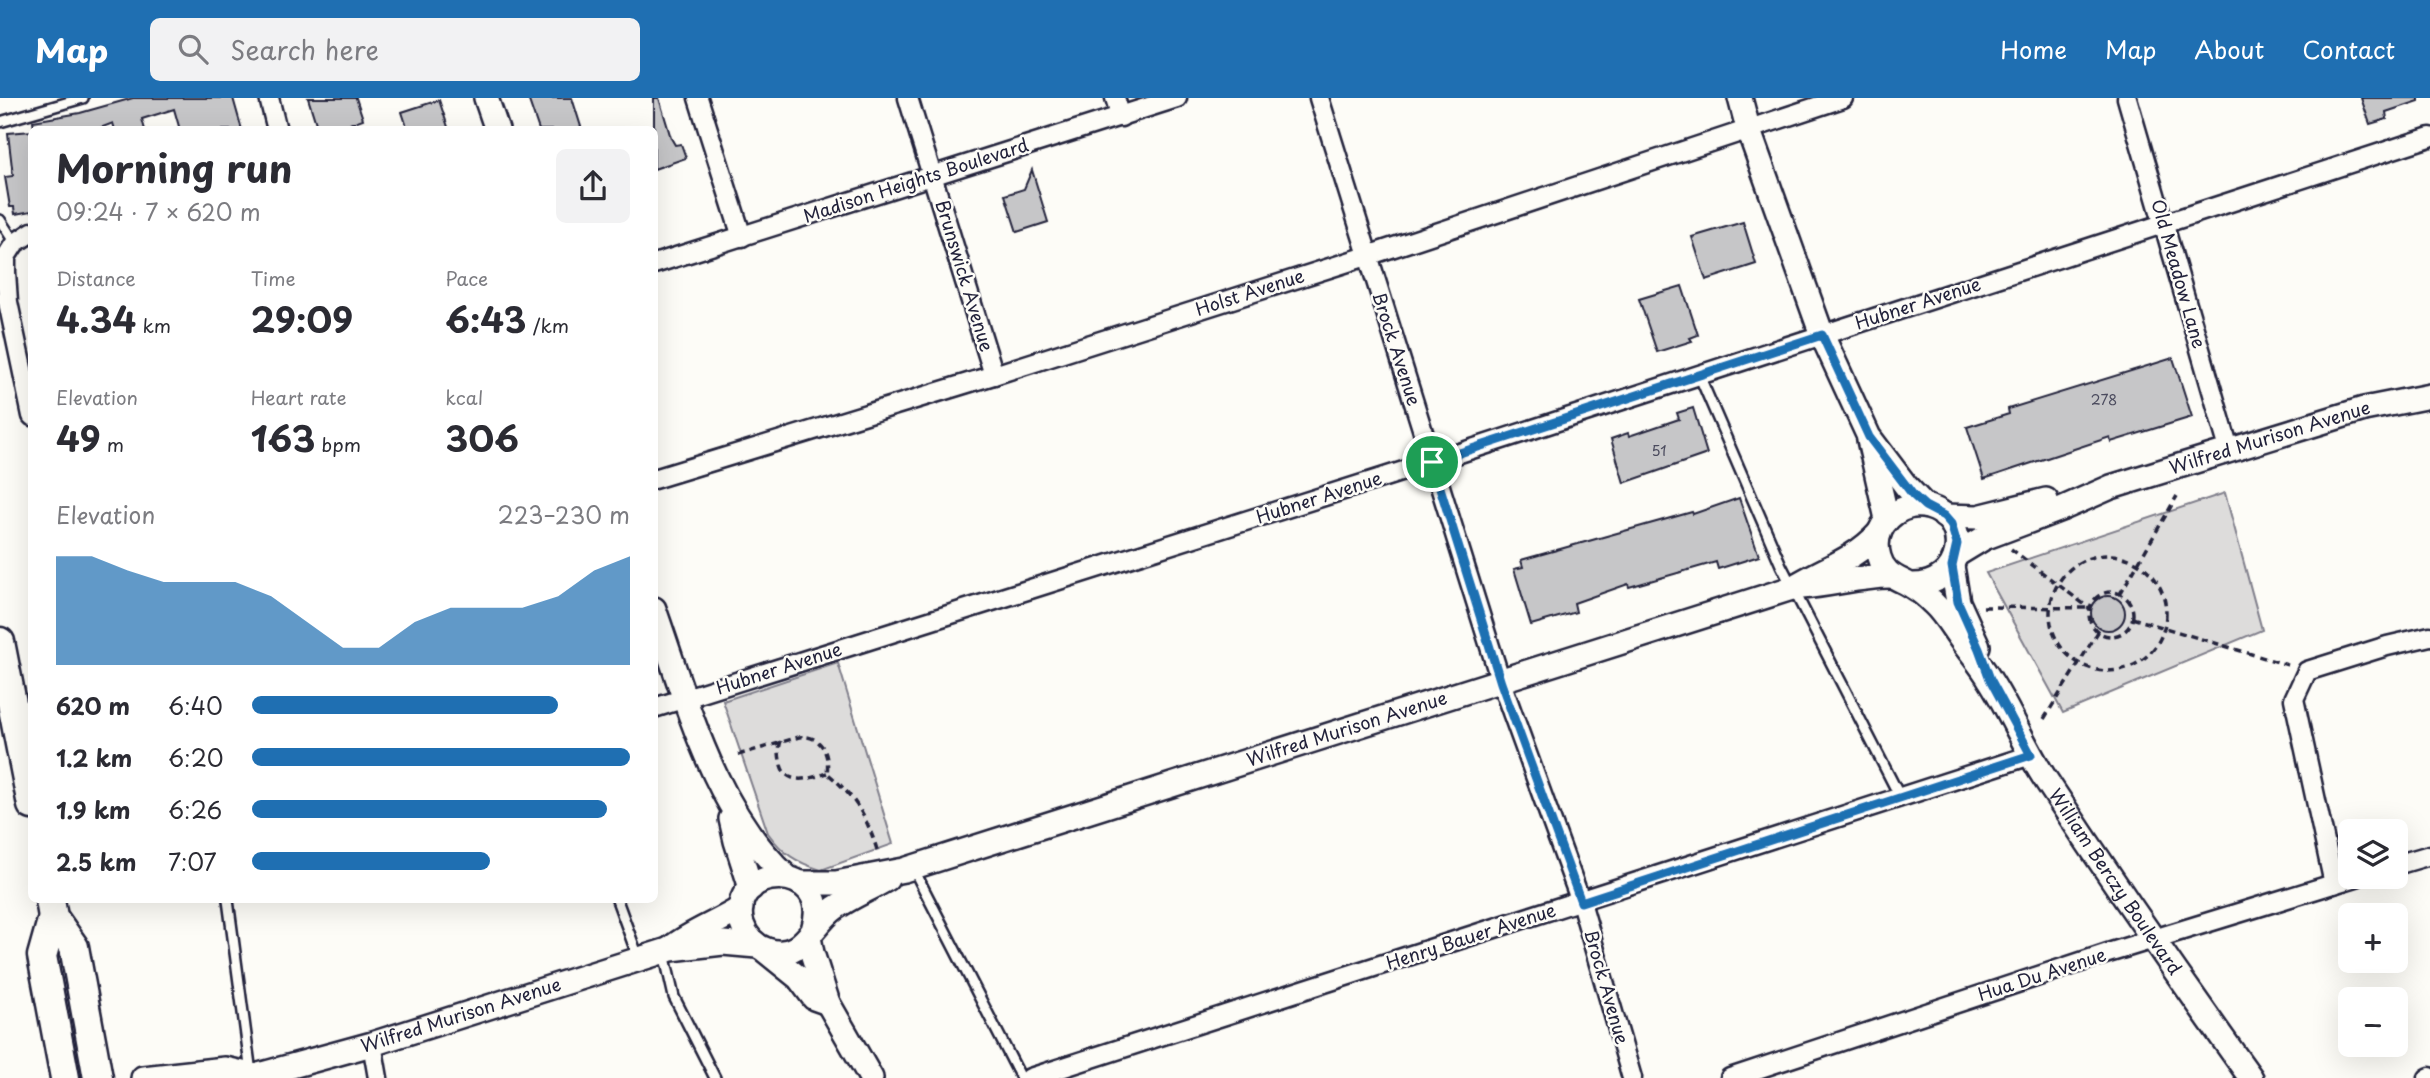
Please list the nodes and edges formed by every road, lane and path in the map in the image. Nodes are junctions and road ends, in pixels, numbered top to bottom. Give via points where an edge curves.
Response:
1 (83, 98) edge
2 (269, 98) edge
3 (486, 98) edge
4 (698, 98) edge
5 (908, 98) edge
6 (1115, 98) edge
7 (1177, 98) edge
8 (1319, 98) edge
9 (1740, 98) edge
10 (1843, 98) edge
11 (2127, 98) edge
12 (1121, 117) junction
13 (0, 121) edge
14 (276, 126) edge
15 (496, 126) edge
16 (1748, 128) junction
17 (2430, 136) edge
18 (933, 175) junction
19 (0, 220) edge
20 (2163, 224) junction
21 (28, 235) edge
22 (742, 237) junction
23 (15, 243) junction
24 (1367, 256) junction
25 (658, 263) edge
26 (1822, 335) junction
27 (994, 375) junction
28 (1699, 375) junction
29 (2430, 396) edge
30 (28, 397) edge
31 (1869, 437) junction
32 (2229, 449) junction
33 (1432, 462) junction
34 (658, 478) edge
35 (2111, 487) junction
36 (2177, 496) dead end
37 (1934, 511) junction
38 (1883, 526) junction
39 (2010, 548) dead end
40 (1954, 561) junction
41 (2138, 563) junction
42 (1901, 580) junction
43 (2057, 584) junction
44 (1792, 588) junction
45 (2120, 594) junction
46 (1981, 607) dead end
47 (2050, 608) junction
48 (2089, 608) junction
49 (2132, 618) junction
50 (658, 620) edge
51 (2165, 629) junction
52 (2098, 632) junction
53 (2430, 636) edge
54 (0, 642) edge
55 (2079, 663) junction
56 (2307, 671) junction
57 (1990, 679) junction
58 (1501, 682) junction
59 (686, 699) junction
60 (658, 707) edge
61 (2044, 719) dead end
62 (781, 741) junction
63 (738, 755) dead end
64 (2031, 755) junction
65 (827, 773) junction
66 (28, 785) edge
67 (1900, 797) junction
68 (730, 806) junction
69 (879, 855) dead end
70 (2430, 855) edge
71 (2408, 861) edge
72 (908, 868) junction
73 (794, 880) junction
74 (2338, 883) edge
75 (2334, 884) junction
76 (746, 898) junction
77 (1581, 902) junction
78 (228, 903) edge
79 (618, 903) edge
80 (51, 908) edge
81 (811, 934) junction
82 (2152, 940) junction
83 (760, 947) junction
84 (667, 950) junction
85 (639, 959) junction
86 (828, 1003) junction
87 (372, 1044) junction
88 (250, 1077) edge
89 (65, 1078) edge
90 (98, 1078) edge
91 (143, 1078) edge
92 (378, 1078) edge
93 (715, 1078) edge
94 (871, 1078) edge
95 (1021, 1078) edge
96 (1030, 1078) edge
97 (1632, 1078) edge
98 (1730, 1078) edge
99 (2252, 1078) edge

1 - 13 lane
2 - 14 street
3 - 15 street
4 - 22 street
5 - 18 street, Brunswick Avenue
6 - 12 street
7 - 12 street, Madison Heights Boulevard
8 - 24 street, Brock Avenue
9 - 16 street
10 - 16 street, Holst Avenue
11 - 20 street, Old Meadow Lane
12 - 18 street, Madison Heights Boulevard
16 - 24 street, Holst Avenue
16 - 26 street
17 - 20 street, Hubner Avenue
18 - 22 street, Madison Heights Boulevard
18 - 27 street, Brunswick Avenue
19 - 23 lane
20 - 26 street, Hubner Avenue
20 - 32 street, Old Meadow Lane
21 - 23 street
22 - 25 street, Madison Heights Boulevard
23 - 30 street via 6,257 8,302
24 - 27 street, Holst Avenue
24 - 33 street, Brock Avenue
26 - 28 street, Hubner Avenue
26 - 31 street
27 - 34 street, Holst Avenue
28 - 33 street, Hubner Avenue
28 - 44 lane
29 - 32 street, Wilfred Murison Avenue via 2364,409
31 - 37 street via 1906,486
31 - 38 street
32 - 35 street, Wilfred Murison Avenue
33 - 58 street, Brock Avenue
33 - 59 street, Hubner Avenue
35 - 37 street, Wilfred Murison Avenue via 1978,517
35 - 40 street, Wilfred Murison Avenue via 1983,538
36 - 41 path
37 - 38 street via 1911,506 1898,510
37 - 40 street via 1956,534
38 - 42 street via 1878,556 1883,567
38 - 44 street, Wilfred Murison Avenue via 1849,559
39 - 43 path
40 - 42 street via 1934,582 1923,585
40 - 57 street, William Berczy Boulevard via 1958,602
41 - 43 path via 2112,554 2085,560
41 - 45 path
41 - 51 path via 2159,581 2167,603
42 - 44 street, Wilfred Murison Avenue via 1855,578
42 - 57 street, William Berczy Boulevard via 1941,611
43 - 47 path
43 - 48 path
44 - 58 street, Wilfred Murison Avenue
44 - 67 lane
45 - 48 path via 2101,594
45 - 49 path via 2130,604
46 - 47 path
47 - 48 path
47 - 55 path via 2052,633 2062,651
48 - 52 path via 2090,622
49 - 51 path
49 - 52 path via 2119,634
50 - 59 street
51 - 55 path via 2149,655 2134,666 2107,671
51 - 56 path
52 - 55 path
53 - 56 street
54 - 66 main road
55 - 61 path
56 - 75 street via 2294,699
57 - 64 street, William Berczy Boulevard
58 - 72 street, Wilfred Murison Avenue
58 - 77 street, Brock Avenue
59 - 60 street, Hubner Avenue
59 - 68 street
62 - 63 path
62 - 65 path via 815,738 829,761
62 - 65 path via 782,770 791,778
64 - 67 street, Henry Bauer Avenue
64 - 82 street, William Berczy Boulevard
65 - 69 path via 846,789 866,817
67 - 77 street, Henry Bauer Avenue
68 - 73 street via 761,853
68 - 76 street
70 - 71 street
72 - 73 street, Wilfred Murison Avenue via 836,883
72 - 81 street, Wilfred Murison Avenue via 833,909
72 - 95 lane
73 - 76 street via 764,879
73 - 81 street via 808,890 817,909
74 - 75 street, Hua Du Avenue
75 - 82 street, Hua Du Avenue
76 - 83 street via 744,929
76 - 84 street, Wilfred Murison Avenue via 723,920 692,932
77 - 96 street, Henry Bauer Avenue
77 - 97 street, Brock Avenue
78 - 88 lane
79 - 85 lane
80 - 89 main road via 42,957
80 - 90 main road via 74,947
81 - 83 street via 793,950
81 - 86 street via 812,953
82 - 98 street, Hua Du Avenue
82 - 99 street, William Berczy Boulevard
83 - 84 street, Wilfred Murison Avenue via 723,943
83 - 86 street via 799,978 814,998
84 - 85 street, Wilfred Murison Avenue
84 - 93 lane via 674,997
85 - 87 street, Wilfred Murison Avenue
86 - 94 street
87 - 88 street, Wilfred Murison Avenue
87 - 92 street
88 - 91 street, Wilfred Murison Avenue via 225,1069

